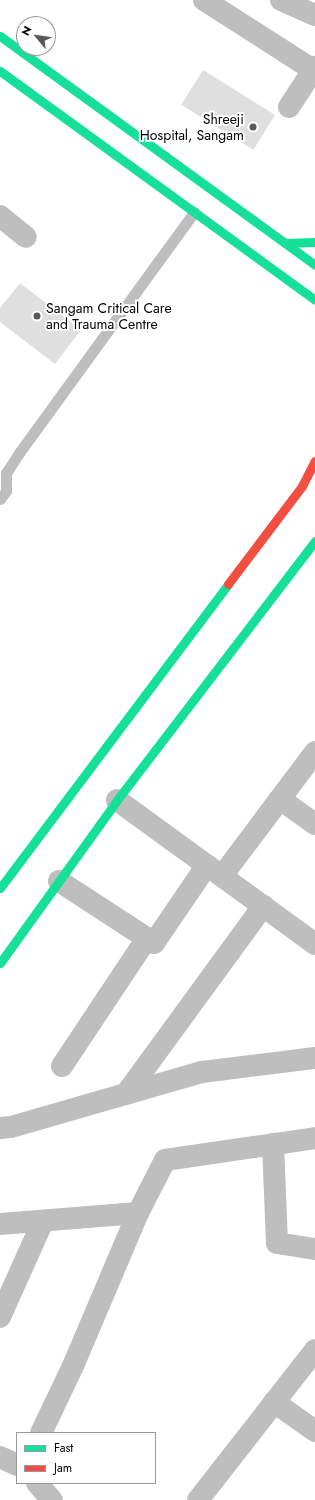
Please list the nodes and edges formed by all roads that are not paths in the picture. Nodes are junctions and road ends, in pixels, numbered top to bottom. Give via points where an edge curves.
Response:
1 (204, 0) edge
2 (280, 0) edge
3 (315, 15) edge
4 (0, 36) edge
5 (314, 69) edge
6 (0, 71) edge
7 (289, 107) dead end
8 (194, 212) junction
9 (0, 216) edge
10 (26, 237) dead end
11 (315, 242) edge
12 (285, 243) junction
13 (315, 265) edge
14 (315, 300) edge
15 (315, 461) edge
16 (0, 499) edge
17 (315, 541) edge
18 (315, 752) edge
19 (280, 799) junction
20 (117, 800) junction
21 (315, 824) edge
22 (215, 871) junction
23 (59, 881) junction
24 (0, 888) edge
25 (263, 906) junction
26 (147, 938) junction
27 (315, 944) edge
28 (0, 963) edge
29 (315, 1058) edge
30 (62, 1066) dead end
31 (126, 1094) junction
32 (0, 1128) edge
33 (315, 1138) edge
34 (273, 1144) junction
35 (138, 1213) junction
36 (43, 1221) junction
37 (0, 1224) edge
38 (315, 1249) edge
39 (0, 1317) edge
40 (315, 1350) edge
41 (274, 1402) junction
42 (315, 1431) edge
43 (41, 1432) edge
44 (0, 1457) edge
45 (16, 1465) edge
46 (38, 1484) edge
47 (52, 1500) edge
48 (198, 1500) edge

1 - 5 street
2 - 3 street
4 - 12 street
5 - 7 street
6 - 8 street
8 - 14 street
8 - 16 lane via 19,453 6,473 6,491
9 - 10 street
11 - 12 street
12 - 13 street
15 - 24 street via 302,486
17 - 20 street
18 - 19 street
19 - 21 street
19 - 22 street
20 - 22 street
20 - 23 street
22 - 25 street
22 - 26 street via 154,943
23 - 26 street
23 - 28 street
25 - 27 street
25 - 31 street
26 - 30 street
29 - 31 street via 202,1072
31 - 32 street
33 - 34 street
34 - 35 street via 165,1160
34 - 38 street via 277,1244
35 - 36 street
35 - 43 street via 73,1366
36 - 37 street
36 - 39 street
40 - 41 street
41 - 42 street
41 - 48 street
44 - 45 street
46 - 47 street

